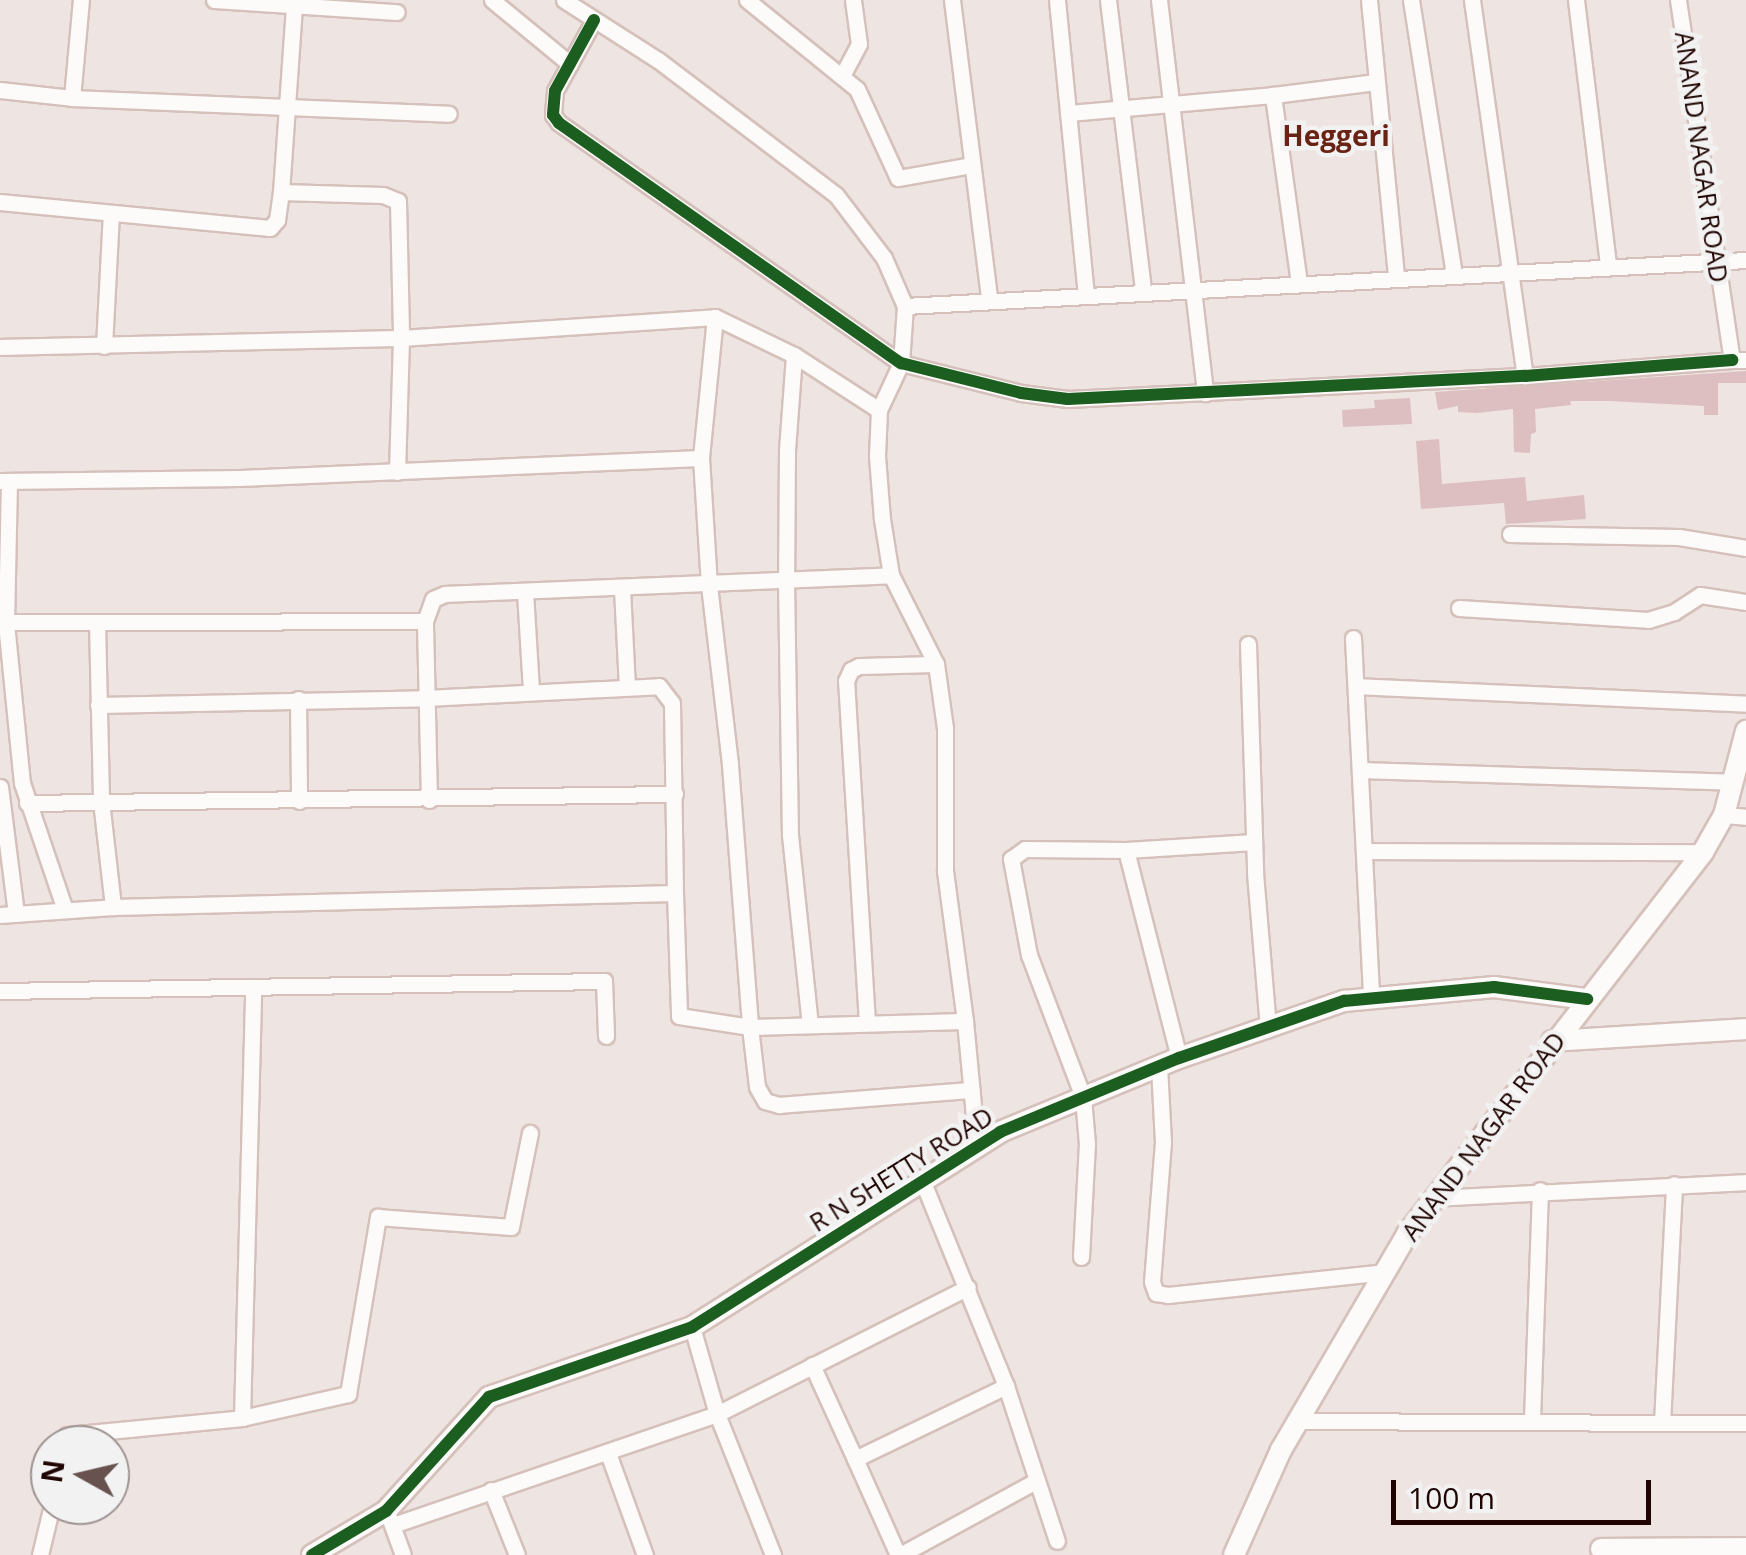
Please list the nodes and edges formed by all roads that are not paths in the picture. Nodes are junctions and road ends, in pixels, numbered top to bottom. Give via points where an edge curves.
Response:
1 (81, 0) edge
2 (214, 0) edge
3 (492, 0) edge
4 (564, 0) edge
5 (747, 0) edge
6 (853, 0) edge
7 (952, 0) edge
8 (1056, 0) edge
9 (1108, 0) edge
10 (1159, 0) edge
11 (1369, 0) edge
12 (1410, 0) edge
13 (1472, 0) edge
14 (1576, 0) edge
15 (1678, 0) edge
16 (294, 8) junction
17 (397, 12) dead end
18 (594, 20) junction
19 (570, 64) junction
20 (843, 74) junction
21 (1376, 82) junction
22 (0, 90) edge
23 (1273, 95) junction
24 (72, 98) junction
25 (1173, 101) junction
26 (1120, 107) junction
27 (285, 109) junction
28 (1068, 113) junction
29 (450, 114) dead end
30 (972, 165) junction
31 (282, 192) junction
32 (0, 202) edge
33 (111, 213) junction
34 (1718, 260) junction
35 (1746, 260) edge
36 (1608, 265) junction
37 (1510, 270) junction
38 (1454, 274) junction
39 (1396, 277) junction
40 (1299, 283) junction
41 (1195, 288) junction
42 (1142, 291) junction
43 (1086, 294) junction
44 (989, 299) junction
45 (906, 306) junction
46 (715, 317) junction
47 (401, 338) junction
48 (104, 346) junction
49 (0, 347) edge
50 (794, 355) junction
51 (1739, 360) edge
52 (898, 369) junction
53 (1524, 376) junction
54 (1206, 392) junction
55 (881, 406) junction
56 (701, 458) junction
57 (397, 472) junction
58 (4, 481) edge
59 (1510, 534) dead end
60 (1746, 548) edge
61 (891, 575) junction
62 (786, 581) junction
63 (708, 585) junction
64 (622, 589) junction
65 (525, 592) junction
66 (1746, 602) edge
67 (1459, 608) dead end
68 (425, 621) junction
69 (3, 622) edge
70 (97, 622) junction
71 (1353, 638) dead end
72 (1248, 644) dead end
73 (936, 664) junction
74 (1356, 686) junction
75 (627, 687) junction
76 (531, 691) junction
77 (426, 698) junction
78 (298, 699) junction
79 (98, 704) junction
80 (1746, 704) edge
81 (1746, 731) edge
82 (1360, 770) junction
83 (1733, 782) junction
84 (675, 794) junction
85 (1, 797) edge
86 (298, 800) junction
87 (429, 800) junction
88 (101, 801) junction
89 (27, 803) junction
90 (1724, 816) junction
91 (1746, 817) edge
92 (1254, 842) junction
93 (1126, 850) junction
94 (1364, 851) junction
95 (1702, 852) junction
96 (676, 893) junction
97 (7, 897) edge
98 (113, 906) junction
99 (65, 910) junction
100 (8, 915) edge
101 (253, 989) junction
102 (0, 992) edge
103 (1371, 996) junction
104 (1586, 999) junction
105 (965, 1021) junction
106 (867, 1023) junction
107 (810, 1024) junction
108 (750, 1027) junction
109 (1268, 1029) junction
110 (1746, 1029) edge
111 (606, 1036) dead end
112 (1552, 1042) junction
113 (1179, 1058) junction
114 (1159, 1066) junction
115 (971, 1090) junction
116 (1083, 1098) junction
117 (530, 1132) dead end
118 (977, 1146) junction
119 (922, 1180) junction
120 (1746, 1182) edge
121 (1674, 1184) junction
122 (1540, 1190) junction
123 (1434, 1198) junction
124 (1081, 1258) dead end
125 (1386, 1272) junction
126 (968, 1287) junction
127 (692, 1327) junction
128 (812, 1365) junction
129 (1006, 1386) junction
130 (716, 1414) junction
131 (242, 1418) junction
132 (1532, 1419) junction
133 (1301, 1422) junction
134 (1662, 1423) junction
135 (1746, 1423) edge
136 (130, 1429) edge
137 (608, 1453) junction
138 (855, 1460) junction
139 (1036, 1481) junction
140 (491, 1490) junction
141 (390, 1518) junction
142 (47, 1525) edge
143 (1057, 1541) dead end
144 (1746, 1548) edge
145 (1601, 1549) dead end
146 (40, 1555) edge
147 (312, 1555) edge
148 (403, 1555) edge
149 (517, 1555) edge
150 (644, 1555) edge
151 (773, 1555) edge
152 (898, 1555) edge
153 (1234, 1555) edge

1 - 24 street
2 - 16 street
3 - 19 street
4 - 18 street
5 - 20 street
6 - 20 street via 859,44
7 - 30 street
8 - 28 street
9 - 26 street
10 - 25 street
11 - 21 street
12 - 38 street
13 - 37 street
14 - 36 street
15 - 34 street, ANAND NAGAR ROAD
16 - 17 street
16 - 27 street
18 - 19 street
18 - 45 street via 836,195 884,258
19 - 52 street via 552,104 559,123
20 - 30 street via 857,89 898,178
21 - 23 street
21 - 39 street
22 - 24 street
23 - 25 street
23 - 40 street
24 - 27 street
25 - 26 street
25 - 41 street
26 - 28 street
26 - 42 street
27 - 29 street
27 - 31 street
28 - 43 street
30 - 44 street
31 - 33 street via 270,228
31 - 47 street via 384,195 398,202
32 - 33 street
33 - 48 street
34 - 35 street
34 - 36 street
34 - 51 street, ANAND NAGAR ROAD
36 - 37 street
37 - 38 street
37 - 53 street
38 - 39 street
39 - 40 street
40 - 41 street
41 - 42 street
41 - 54 street
42 - 43 street
43 - 44 street
44 - 45 street
45 - 52 street
46 - 47 street
46 - 50 street
46 - 56 street
47 - 48 street
47 - 57 street
48 - 49 street
50 - 55 street
50 - 62 street
51 - 53 street
52 - 54 street via 1068,398
52 - 55 street
53 - 54 street
55 - 61 street via 877,456
56 - 57 street
56 - 63 street
57 - 58 street
58 - 69 street
59 - 60 street via 1680,537
61 - 62 street
61 - 73 street
62 - 63 street
62 - 107 street via 790,835
63 - 64 street
63 - 108 street
64 - 65 street
64 - 75 street
65 - 68 street via 445,594 433,599
65 - 76 street
66 - 67 street via 1700,595 1648,620
68 - 70 street
68 - 77 street
69 - 70 street
69 - 89 street
70 - 79 street
71 - 74 street
72 - 92 street
73 - 105 street via 945,728 945,870
73 - 106 street via 859,666 846,681
74 - 80 street
74 - 82 street
75 - 76 street
75 - 84 street via 668,692
76 - 77 street
77 - 78 street
77 - 87 street
78 - 79 street
78 - 86 street
79 - 88 street
81 - 83 street, ANAND NAGAR ROAD
82 - 83 street
82 - 94 street
83 - 90 street, ANAND NAGAR ROAD
84 - 87 street
84 - 96 street
85 - 97 street
86 - 87 street
86 - 88 street
88 - 89 street
88 - 98 street
89 - 99 street
90 - 91 street
90 - 95 street, ANAND NAGAR ROAD
92 - 93 street
92 - 109 street
93 - 113 street
93 - 116 street via 1026,849 1011,859 1029,955
94 - 95 street
94 - 103 street
95 - 104 street, ANAND NAGAR ROAD
96 - 98 street
96 - 108 street via 679,1016
97 - 100 street
98 - 99 street
99 - 100 street
101 - 102 street
101 - 111 street via 604,981
101 - 131 street
103 - 104 street, R N SHETTY ROAD via 1494,988
103 - 109 street, R N SHETTY ROAD
104 - 112 street, ANAND NAGAR ROAD
105 - 106 street
105 - 115 street
106 - 107 street
107 - 108 street
108 - 115 street via 757,1087 772,1104
109 - 113 street, R N SHETTY ROAD
110 - 112 street
112 - 123 street, ANAND NAGAR ROAD
113 - 114 street, R N SHETTY ROAD
114 - 116 street, R N SHETTY ROAD
114 - 125 street via 1156,1292 1168,1296
115 - 118 street
116 - 118 street, R N SHETTY ROAD
116 - 124 street
117 - 131 street via 511,1227 378,1218 348,1394
118 - 119 street, R N SHETTY ROAD
119 - 126 street
119 - 127 street, R N SHETTY ROAD
120 - 121 street
121 - 122 street
121 - 134 street
122 - 123 street
122 - 132 street
123 - 125 street, ANAND NAGAR ROAD
125 - 133 street, ANAND NAGAR ROAD
126 - 128 street
126 - 129 street
127 - 130 street
127 - 141 street, R N SHETTY ROAD via 489,1397
128 - 130 street
128 - 138 street
129 - 138 street
129 - 139 street
130 - 137 street
130 - 151 street
131 - 136 street
132 - 133 street
132 - 134 street
133 - 153 street, ANAND NAGAR ROAD via 1281,1450
134 - 135 street
137 - 140 street
137 - 150 street
138 - 152 street
139 - 143 street
139 - 152 street
140 - 141 street
140 - 149 street
141 - 147 street, R N SHETTY ROAD
141 - 148 street
142 - 146 street
144 - 145 street

